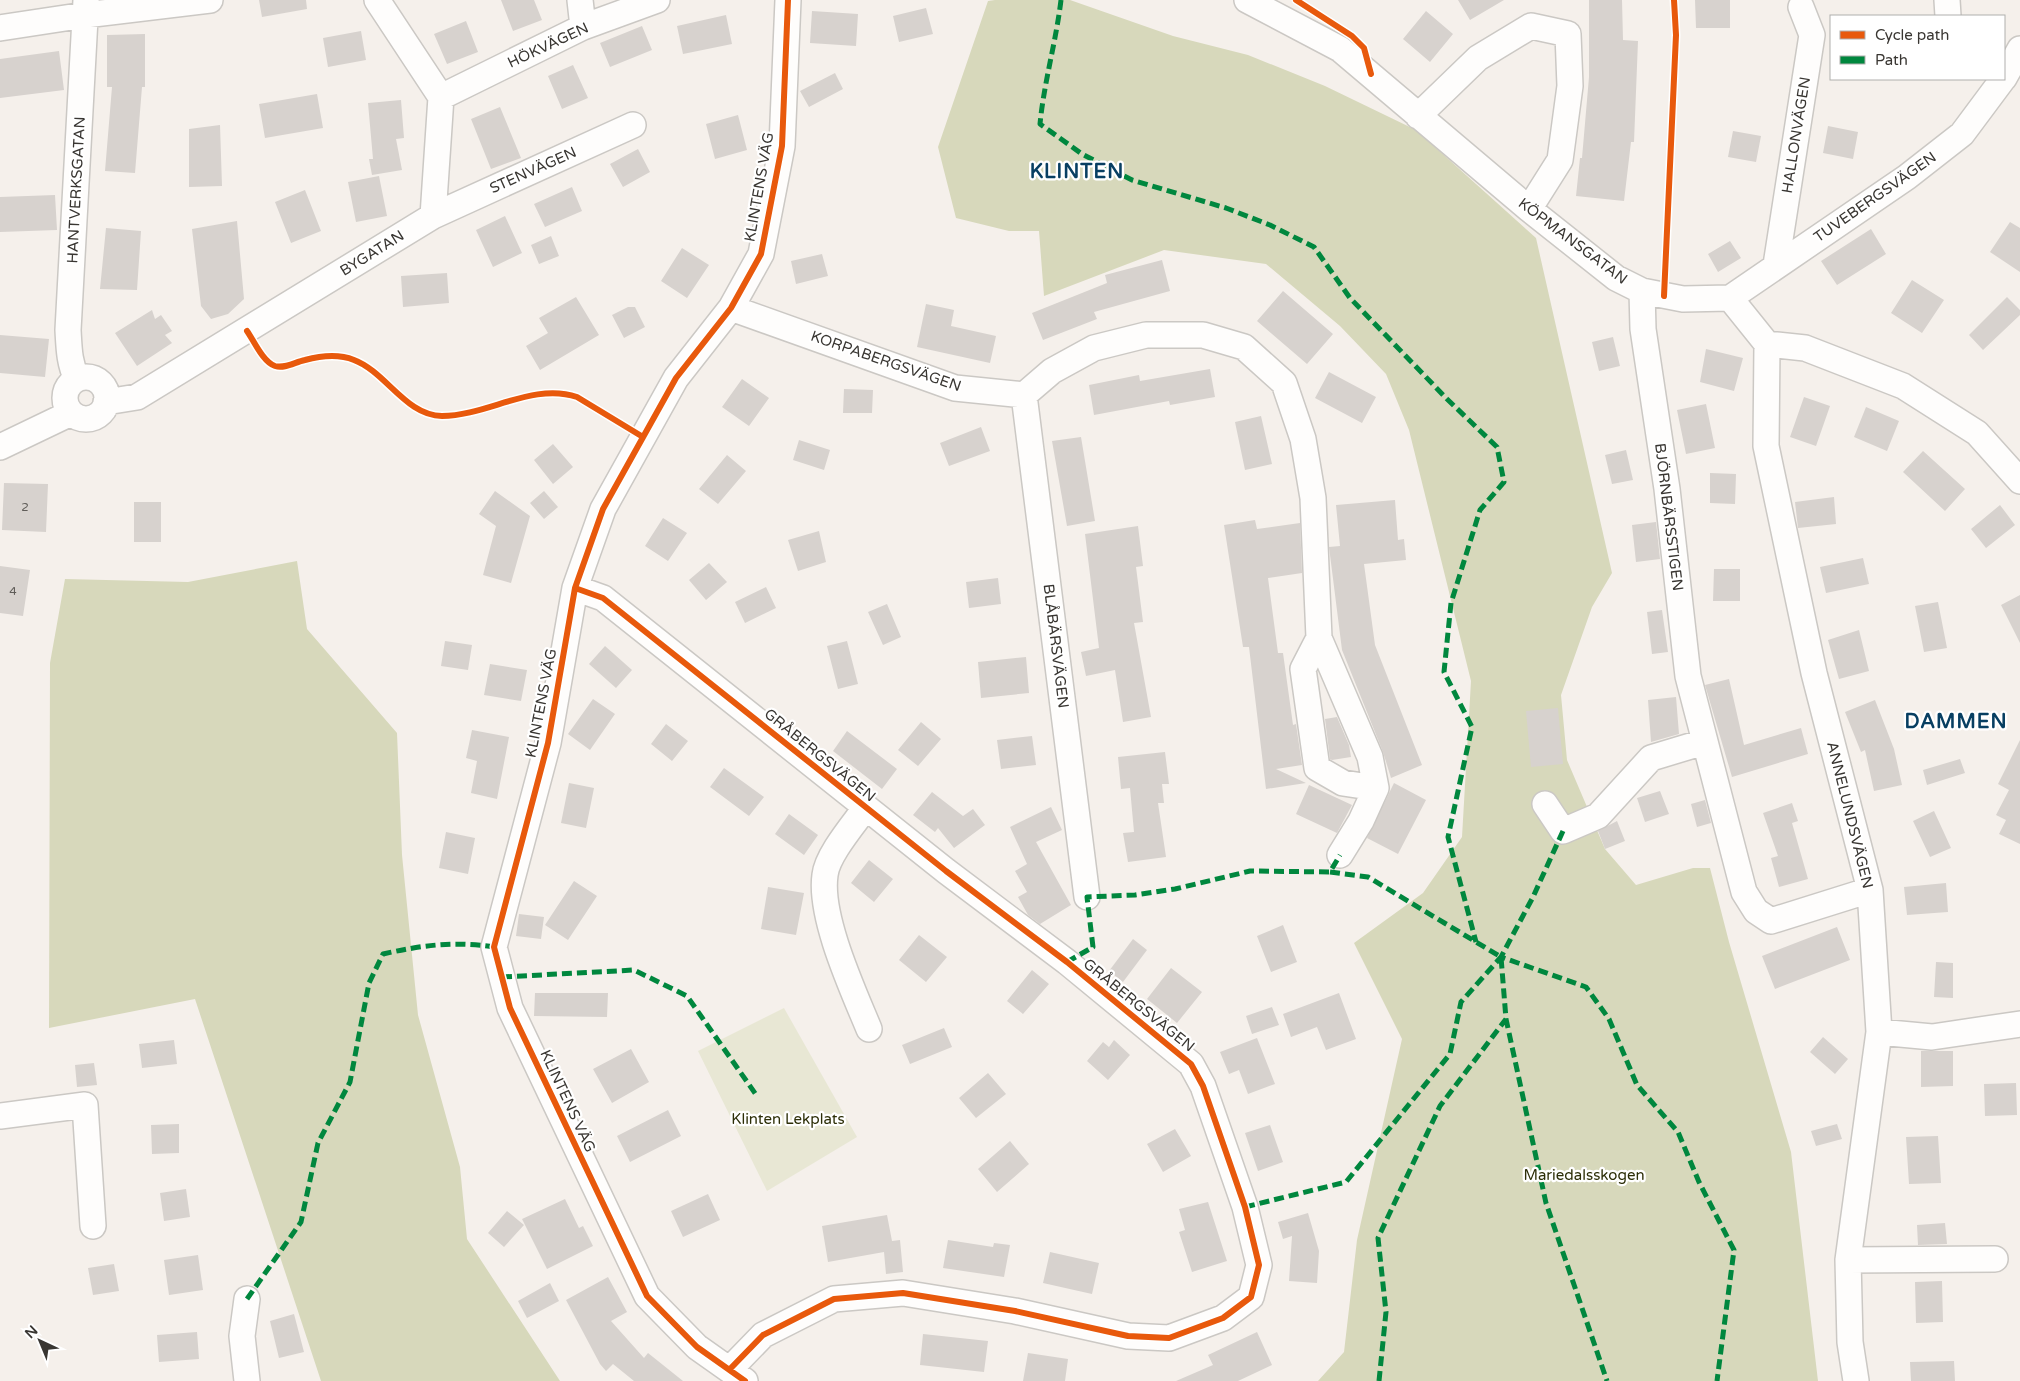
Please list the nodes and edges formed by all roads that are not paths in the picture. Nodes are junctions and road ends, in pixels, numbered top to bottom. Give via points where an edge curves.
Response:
1 (210, 0) edge
2 (377, 0) edge
3 (580, 0) edge
4 (657, 0) edge
5 (788, 0) edge
6 (1247, 0) edge
7 (1947, 0) edge
8 (85, 7) edge
9 (1801, 7) dead end
10 (1948, 15) edge
11 (583, 27) junction
12 (0, 28) edge
13 (2002, 80) edge
14 (441, 96) junction
15 (1418, 116) junction
16 (633, 125) dead end
17 (1529, 209) junction
18 (433, 216) junction
19 (1776, 265) junction
20 (1642, 291) junction
21 (1730, 298) junction
22 (731, 308) junction
23 (1767, 344) junction
24 (77, 379) junction
25 (1024, 395) junction
26 (106, 402) junction
27 (70, 413) junction
28 (0, 447) edge
29 (2020, 481) edge
30 (574, 588) junction
31 (1319, 638) junction
32 (1704, 742) junction
33 (1376, 788) junction
34 (1545, 804) dead end
35 (866, 807) junction
36 (1340, 855) dead end
37 (1870, 890) junction
38 (1087, 897) dead end
39 (2020, 1024) edge
40 (869, 1029) dead end
41 (1879, 1032) junction
42 (0, 1116) edge
43 (93, 1226) dead end
44 (1995, 1259) dead end
45 (1848, 1260) junction
46 (246, 1299) dead end
47 (737, 1375) edge
48 (247, 1381) edge
49 (1856, 1381) edge

1 - 8 street
2 - 14 street
3 - 11 street
4 - 11 street, HÖKVÄGEN
5 - 22 street, KLINTENS VÄG via 782,146 761,254
6 - 15 street, KÖPMANSGATAN via 1340,49
7 - 10 street
8 - 12 street
8 - 24 street, HANTVERKSGATAN via 68,330 69,353
9 - 19 street, HALLONVÄGEN via 1812,35
11 - 14 street, HÖKVÄGEN
13 - 19 street, TUVEBERGSVÄGEN via 1962,134 1907,177
14 - 18 street
15 - 17 street, KÖPMANSGATAN
15 - 17 street via 1478,58 1531,26 1568,34 1570,86 1560,160
16 - 18 street, STENVÄGEN
17 - 20 street, KÖPMANSGATAN via 1616,278
18 - 26 street, BYGATAN via 137,396
19 - 21 street, TUVEBERGSVÄGEN
20 - 21 street, KÖPMANSGATAN via 1683,299
20 - 32 street, BJÖRNBÄRSSTIGEN via 1643,329 1667,489 1688,676
21 - 23 street
22 - 25 street, KORPABERGSVÄGEN via 955,388
22 - 30 street, KLINTENS VÄG via 676,378 603,508
23 - 29 street via 1805,348 1903,386 1977,433
23 - 37 street, ANNELUNDSVÄGEN via 1766,446 1814,673
24 - 26 street via 87,377 96,380 106,392
24 - 27 street via 65,392 64,401
25 - 31 street via 1052,371 1094,348 1146,335 1203,335 1244,347 1284,383 1302,439 1313,498
25 - 38 street, BLÅBÄRSVÄGEN
26 - 27 street via 103,411 92,418 78,418
27 - 28 street
30 - 35 street, GRÅBERGSVÄGEN via 603,598
30 - 47 street, KLINTENS VÄG via 548,743 494,947 510,1008 647,1296 697,1347
31 - 33 street via 1370,757
31 - 33 street via 1303,669 1317,768 1343,782
32 - 34 street via 1651,758 1598,816 1562,831
32 - 37 street, BJÖRNBÄRSSTIGEN via 1716,777 1744,892 1756,911 1771,921
33 - 36 street via 1361,822
35 - 40 street, GRÅBERGSVÄGEN via 824,874 829,916 842,962
35 - 47 street, GRÅBERGSVÄGEN via 1067,962 1191,1064 1203,1086 1245,1207 1259,1265 1251,1296 1223,1318 1169,1338 1128,1336 1015,1311 903,1293 834,1299 764,1335
37 - 41 street, ANNELUNDSVÄGEN
39 - 41 street via 1932,1037
41 - 45 street, ANNELUNDSVÄGEN
42 - 43 street via 85,1105
44 - 45 street
45 - 49 street, ANNELUNDSVÄGEN via 1850,1342
46 - 48 street via 242,1336

